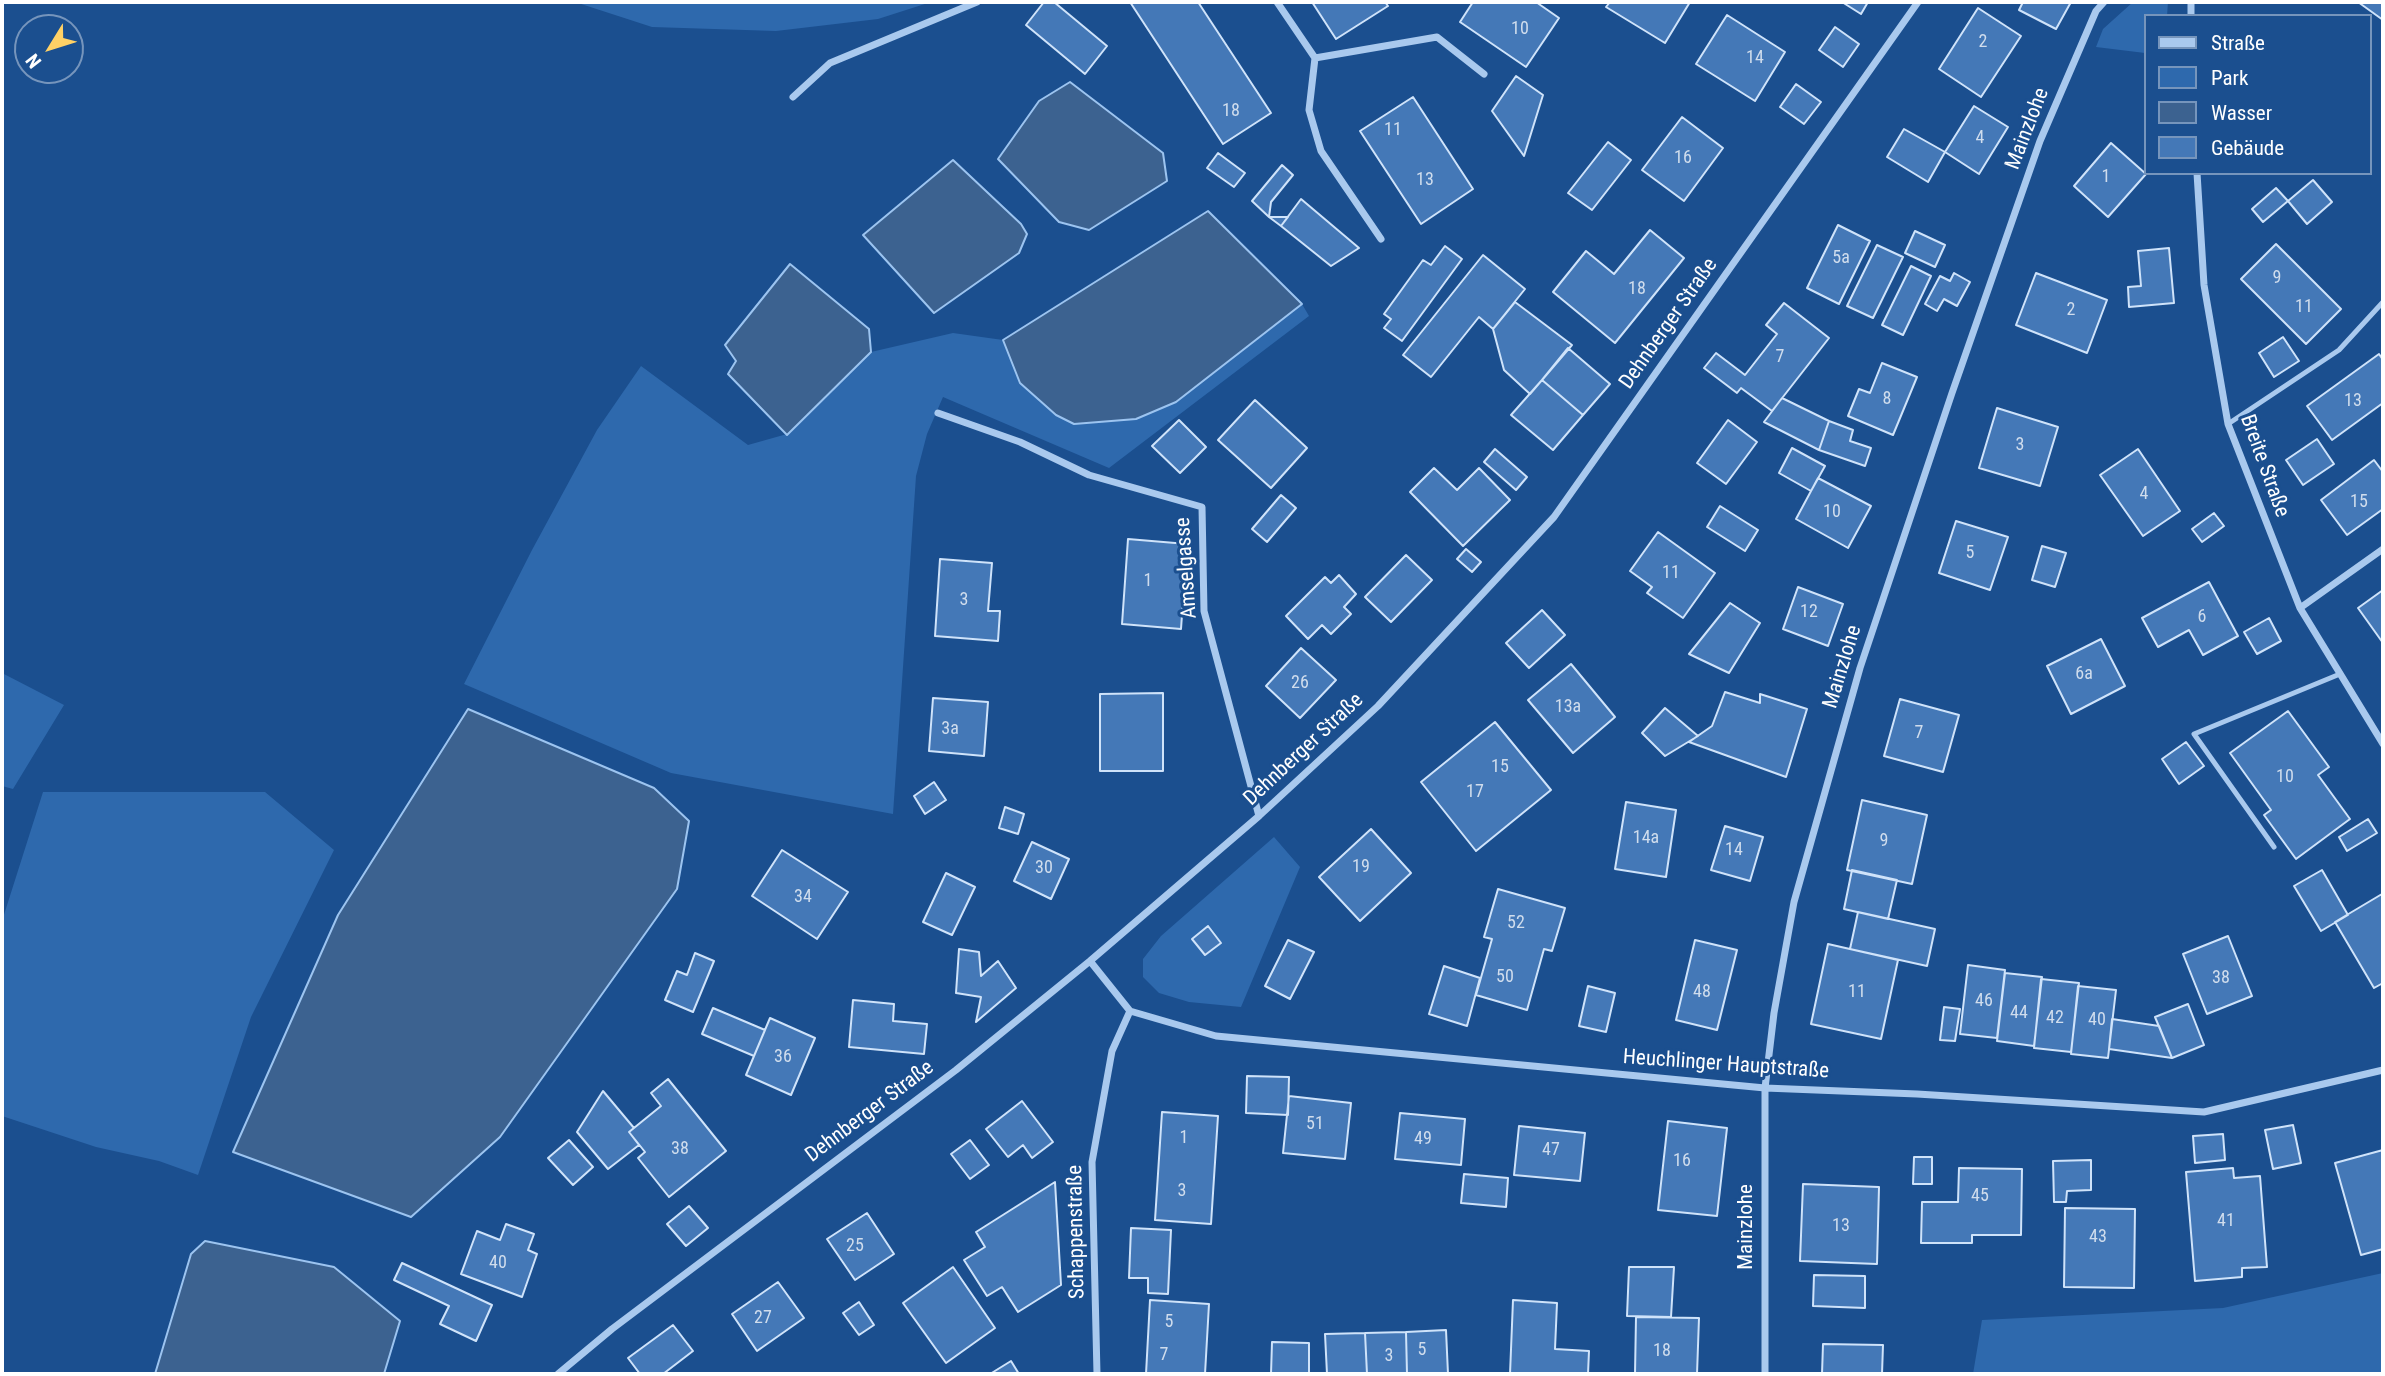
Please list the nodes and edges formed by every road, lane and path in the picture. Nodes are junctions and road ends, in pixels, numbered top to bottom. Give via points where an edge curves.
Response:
1 (977, 2) edge
2 (1277, 2) edge
3 (1918, 2) edge
4 (2104, 2) edge
5 (1315, 58) junction
6 (1484, 74) dead end
7 (793, 97) dead end
8 (2197, 175) edge
9 (1381, 239) dead end
10 (2383, 302) edge
11 (938, 413) dead end
12 (2228, 424) junction
13 (2383, 549) edge
14 (2300, 608) junction
15 (2340, 674) junction
16 (2383, 744) edge
17 (1259, 816) junction
18 (2274, 847) dead end
19 (1090, 961) junction
20 (1130, 1011) junction
21 (2383, 1070) edge
22 (1765, 1088) junction
23 (558, 1374) edge
24 (1097, 1374) edge
25 (1765, 1374) edge

1 - 7 street via 830,63
2 - 5 street
3 - 17 street, Dehnberger Straße via 1553,517 1378,706
4 - 22 street, Mainzlohe via 2096,10 2040,141 1860,668 1794,902
5 - 6 street via 1437,37
5 - 9 street via 1309,110 1321,151
8 - 12 street, Breite Straße via 2204,285
10 - 12 lane via 2339,350
11 - 17 street, Amselgasse via 1020,442 1090,475 1202,507 1204,611
12 - 14 street, Breite Straße
13 - 14 street
14 - 15 street, Breite Straße
15 - 16 street, Breite Straße
15 - 18 lane via 2194,734
17 - 19 street, Dehnberger Straße
19 - 20 street
19 - 23 street, Dehnberger Straße via 956,1070
20 - 22 street, Heuchlinger Hauptstraße via 1216,1036
20 - 24 street, Schappenstraße via 1112,1051 1092,1162
21 - 22 street, Heuchlinger Hauptstraße via 2204,1112
22 - 25 street, Mainzlohe

